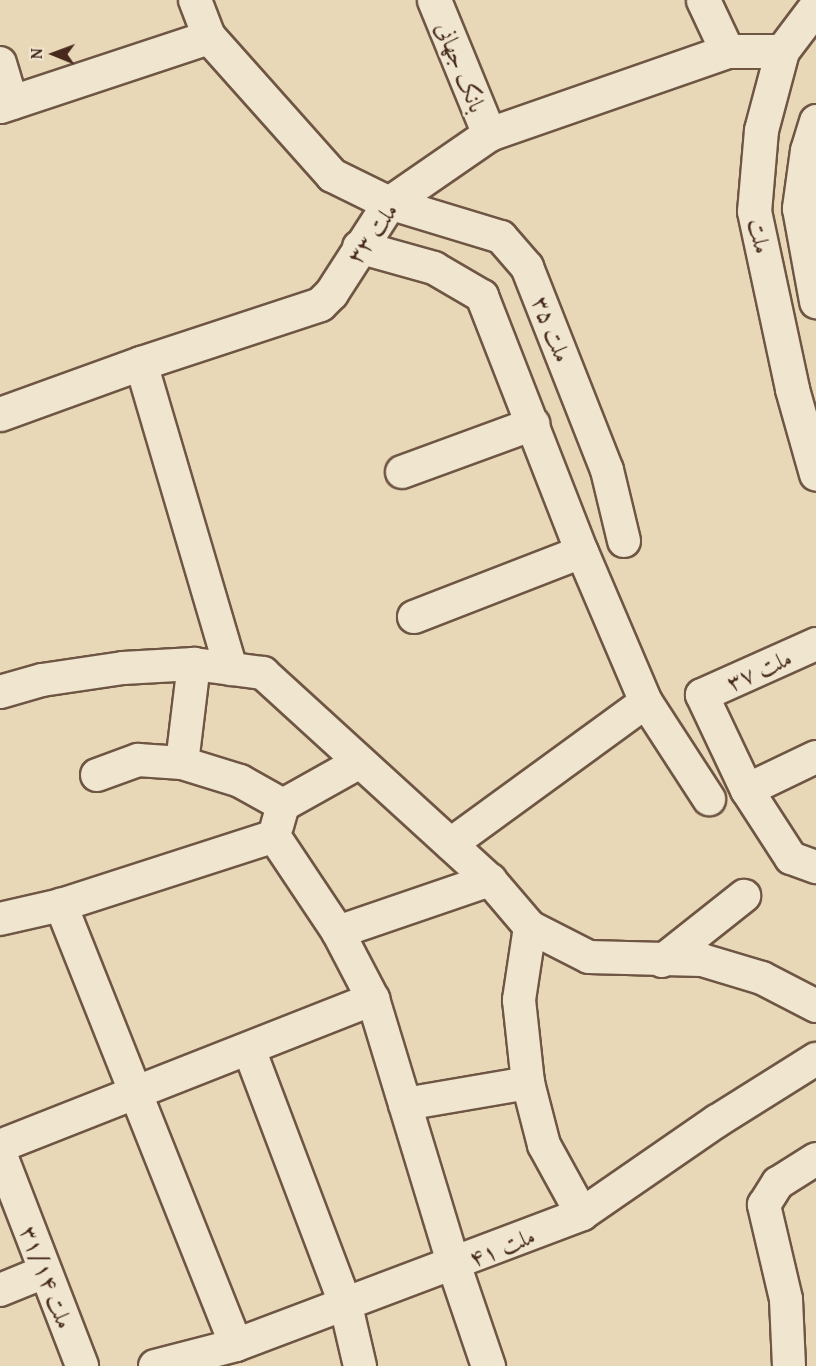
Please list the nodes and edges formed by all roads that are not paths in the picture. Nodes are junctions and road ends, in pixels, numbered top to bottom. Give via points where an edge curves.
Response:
1 (195, 0) edge
2 (434, 0) edge
3 (703, 0) edge
4 (724, 0) edge
5 (816, 6) edge
6 (209, 37) junction
7 (727, 51) junction
8 (782, 51) junction
9 (0, 63) edge
10 (6, 104) edge
11 (816, 121) edge
12 (489, 134) junction
13 (389, 203) junction
14 (359, 247) junction
15 (816, 301) edge
16 (141, 363) junction
17 (0, 414) edge
18 (533, 424) junction
19 (402, 472) dead end
20 (816, 474) edge
21 (624, 541) dead end
22 (582, 552) junction
23 (414, 617) dead end
24 (816, 644) edge
25 (194, 664) junction
26 (231, 669) junction
27 (0, 692) edge
28 (646, 702) junction
29 (816, 757) edge
30 (360, 762) junction
31 (182, 763) junction
32 (97, 775) dead end
33 (747, 790) junction
34 (709, 800) dead end
35 (284, 805) junction
36 (274, 836) junction
37 (451, 844) junction
38 (816, 867) edge
39 (490, 880) junction
40 (744, 896) dead end
41 (61, 905) junction
42 (0, 919) edge
43 (530, 927) junction
44 (338, 932) junction
45 (662, 961) junction
46 (373, 999) junction
47 (816, 1006) edge
48 (249, 1049) junction
49 (816, 1059) edge
50 (528, 1083) junction
51 (136, 1092) junction
52 (405, 1104) junction
53 (0, 1146) edge
54 (0, 1153) edge
55 (816, 1159) edge
56 (582, 1215) junction
57 (454, 1266) junction
58 (44, 1272) junction
59 (0, 1290) edge
60 (346, 1306) junction
61 (236, 1345) junction
62 (799, 1355) edge
63 (82, 1366) edge
64 (155, 1366) edge
65 (360, 1366) edge
66 (488, 1366) edge

1 - 6 street
2 - 12 street, بانک جهانی
3 - 7 street
4 - 7 street
5 - 8 street, ملت
6 - 10 street
6 - 13 street via 332,175
7 - 8 street, ملت ۳۳
7 - 12 street, ملت ۳۳
8 - 20 street, ملت via 761,130 754,211 792,389
9 - 10 street
11 - 15 street, ملت via 807,150 799,208
12 - 13 street, ملت ۳۳
13 - 14 street, ملت ۳۳
13 - 21 street, ملت ۳۵ via 501,237 527,267 607,470
14 - 16 street, ملت ۳۳ via 332,293 320,304
14 - 18 street via 434,268 482,296
16 - 17 street, ملت ۳۳
16 - 26 street
18 - 19 street
18 - 22 street
22 - 23 street
22 - 28 street
24 - 33 street, ملت ۳۷ via 702,695
25 - 26 street
25 - 27 street via 123,668 42,680
25 - 31 street
26 - 30 street via 263,673
28 - 34 street
28 - 37 street
29 - 33 street
30 - 35 street
30 - 37 street
31 - 32 street via 138,760
31 - 35 street via 240,781
33 - 38 street via 791,858
35 - 36 street
36 - 41 street
36 - 44 street
37 - 39 street
39 - 43 street
39 - 44 street
40 - 45 street
41 - 42 street
41 - 51 street
43 - 45 street via 589,957
43 - 50 street via 519,1000
44 - 46 street
45 - 47 street via 702,960 762,978
46 - 48 street
46 - 52 street
48 - 51 street
48 - 60 street
49 - 56 street, ملت ۴۱ via 717,1120
50 - 52 street
50 - 56 street via 544,1145
51 - 53 street
51 - 61 street
52 - 57 street
54 - 58 street, ملت ۳۱/۱۴
55 - 62 street via 778,1183 764,1205
56 - 57 street, ملت ۴۱
57 - 60 street, ملت ۴۱
57 - 66 street
58 - 59 street
58 - 63 street, ملت ۳۱/۱۴
60 - 61 street, ملت ۴۱
60 - 65 street
61 - 64 street, ملت ۴۱

